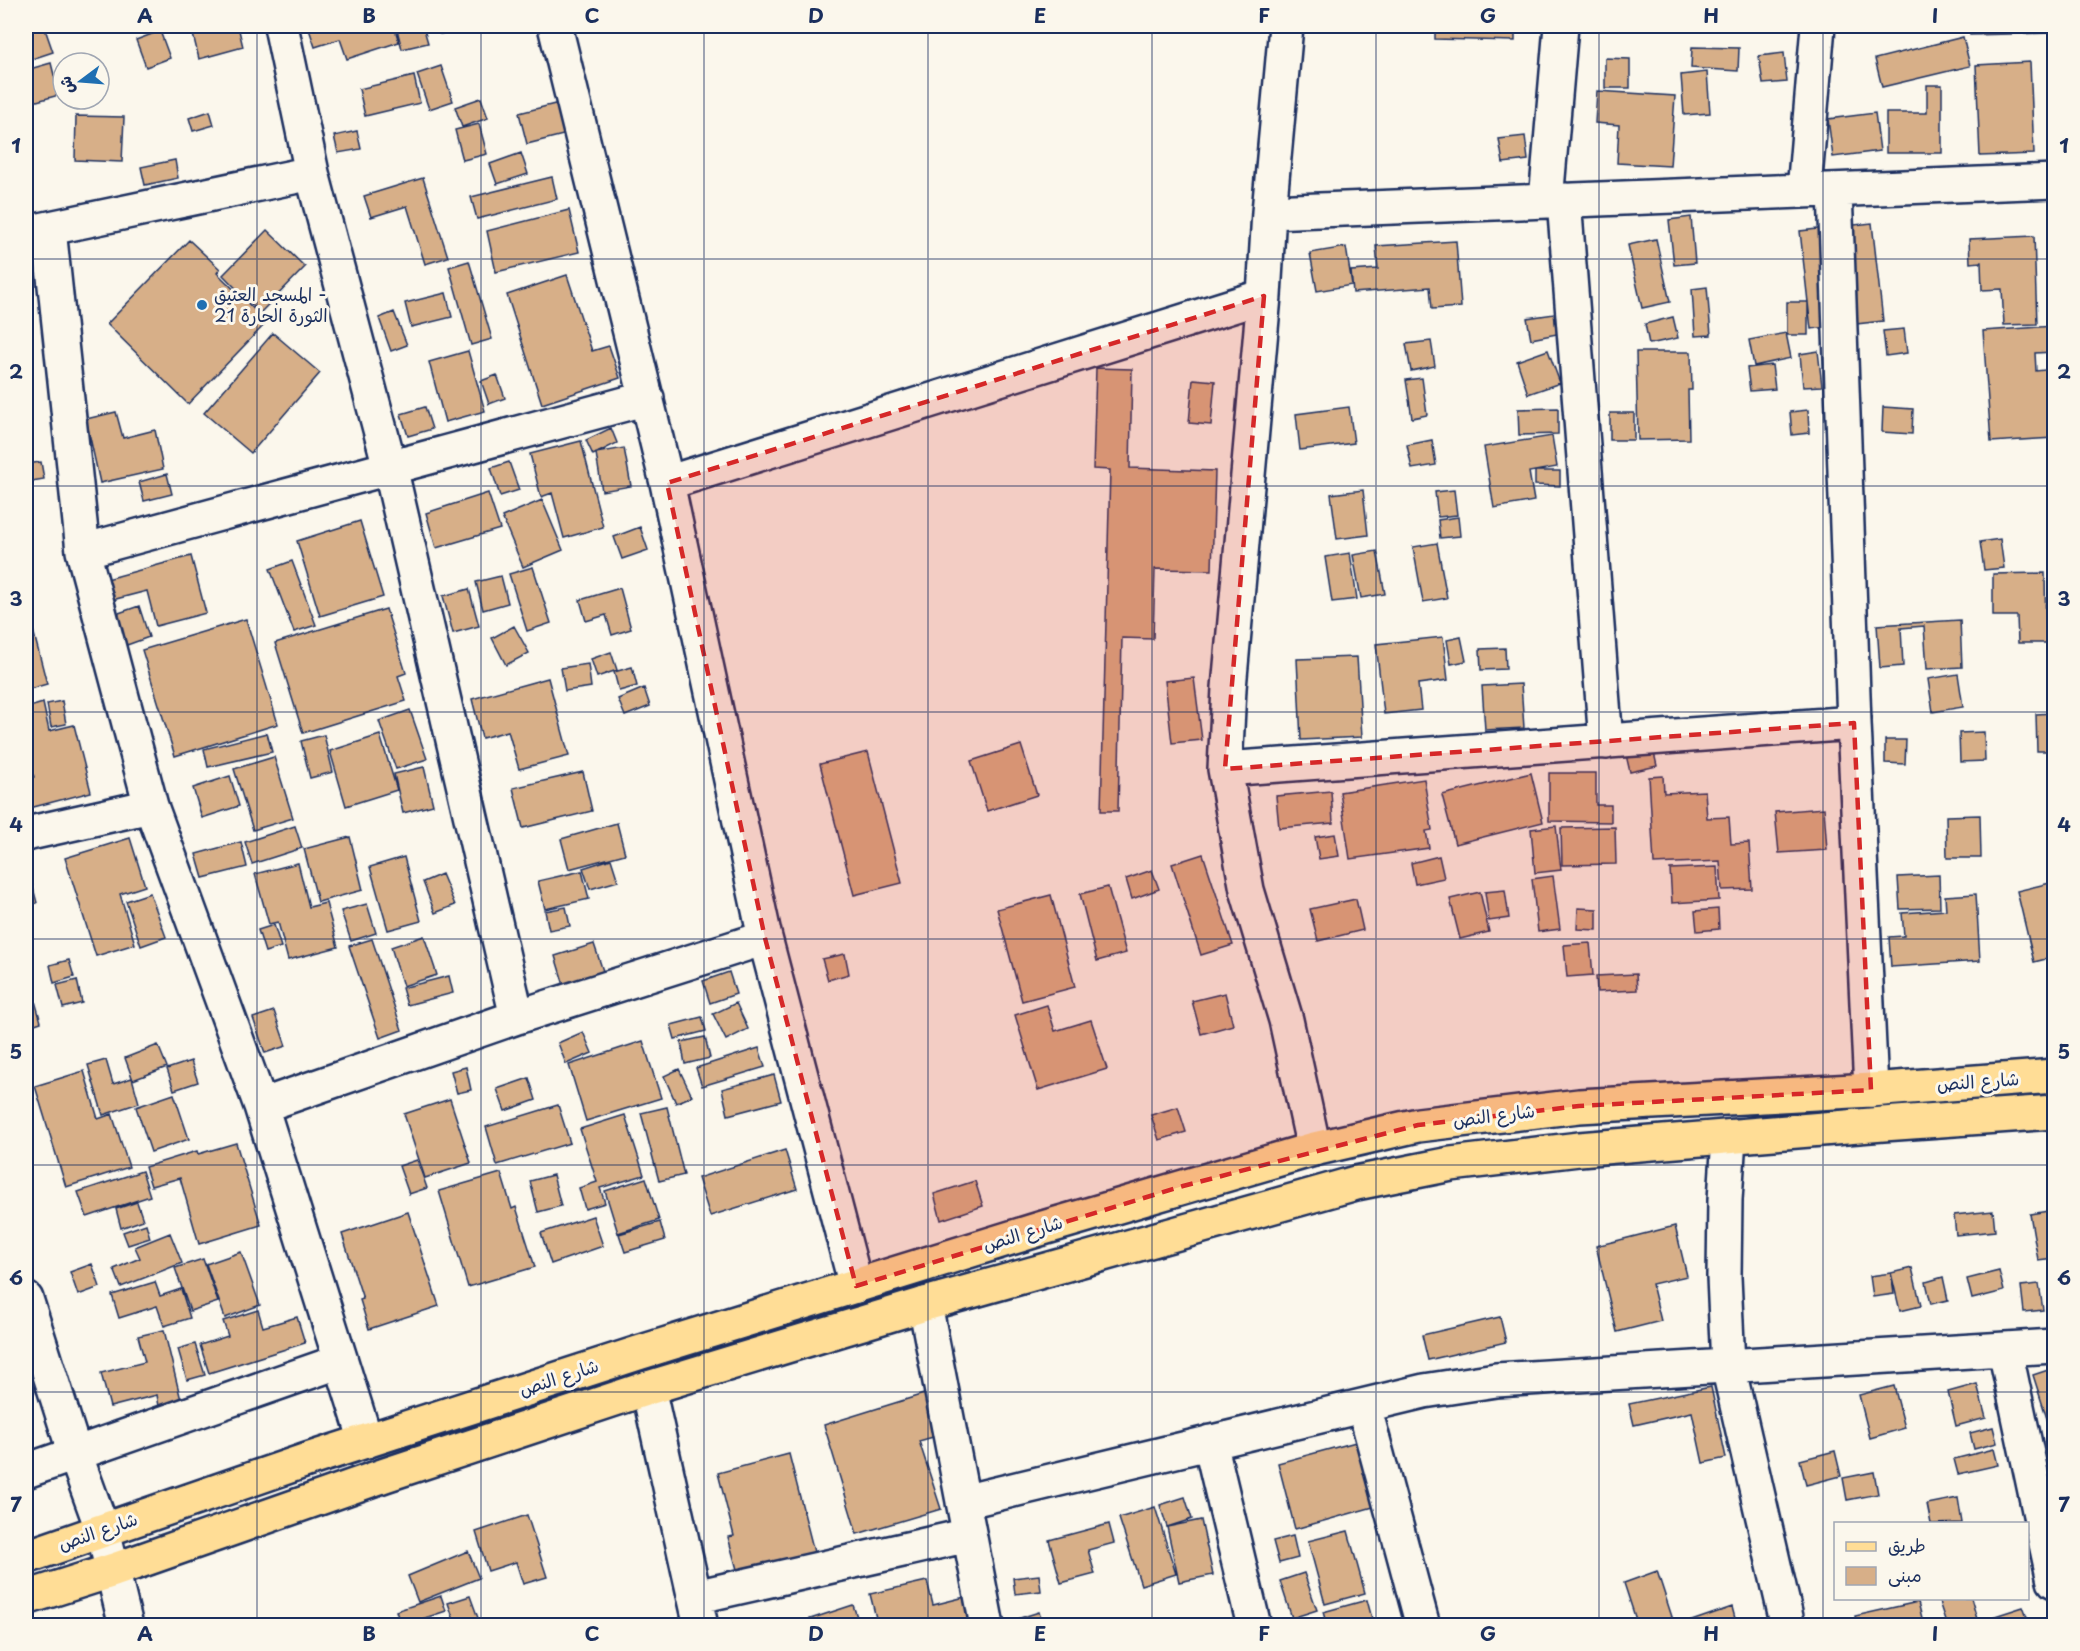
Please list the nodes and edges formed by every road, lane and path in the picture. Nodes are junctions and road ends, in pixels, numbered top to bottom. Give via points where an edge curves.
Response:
1 (281, 26) edge
2 (555, 26) edge
3 (1286, 26) edge
4 (1560, 26) edge
5 (1818, 26) edge
6 (312, 173) junction
7 (2055, 181) edge
8 (1819, 191) junction
9 (1555, 201) junction
10 (1269, 212) junction
11 (37, 231) edge
12 (1264, 296) junction
13 (647, 398) junction
14 (390, 466) junction
15 (667, 483) junction
16 (83, 550) junction
17 (1854, 723) junction
18 (1606, 742) junction
19 (1225, 769) junction
20 (151, 806) junction
21 (26, 834) edge
22 (765, 938) junction
23 (517, 1017) junction
24 (2055, 1076) edge
25 (1871, 1090) junction
26 (261, 1106) junction
27 (2055, 1112) edge
28 (1729, 1137) junction
29 (1314, 1149) junction
30 (856, 1286) junction
31 (26, 1299) edge
32 (925, 1304) junction
33 (2055, 1346) edge
34 (2005, 1350) junction
35 (341, 1362) junction
36 (1728, 1366) junction
37 (648, 1388) junction
38 (1364, 1406) junction
39 (366, 1442) junction
40 (1210, 1442) junction
41 (75, 1454) junction
42 (26, 1471) edge
43 (963, 1502) junction
44 (104, 1531) junction
45 (969, 1535) junction
46 (26, 1557) edge
47 (114, 1570) junction
48 (2055, 1581) edge
49 (26, 1598) edge
50 (698, 1611) edge
51 (126, 1626) edge
52 (987, 1626) edge
53 (1254, 1626) edge
54 (1423, 1626) edge
55 (1788, 1626) edge

1 - 6 street
2 - 13 street
3 - 10 street
4 - 9 street
5 - 8 street
6 - 11 street
6 - 14 street
7 - 8 street
8 - 9 street
8 - 17 street
9 - 10 street
9 - 18 street
10 - 12 street
11 - 16 street
12 - 15 street
12 - 19 street
13 - 14 street
13 - 15 street
14 - 16 street
14 - 23 street
15 - 22 street
16 - 20 street
17 - 18 street
17 - 25 street
18 - 19 street
19 - 29 street via 1247,890 1286,1020
20 - 21 street
20 - 26 street
22 - 23 street
22 - 30 street
23 - 26 street
24 - 25 main road, شارع النص
25 - 29 main road, شارع النص via 1579,1106 1418,1125
26 - 35 street
27 - 28 main road, شارع النص
28 - 32 main road, شارع النص via 1451,1164 1356,1183
28 - 36 street via 1724,1277
29 - 30 main road, شارع النص
30 - 39 main road, شارع النص
31 - 41 street
32 - 37 main road, شارع النص
32 - 43 street
33 - 34 street
34 - 36 street
34 - 48 street
35 - 39 street
35 - 41 street
36 - 38 street via 1496,1380 1424,1391
36 - 55 street
37 - 47 main road, شارع النص
37 - 50 street
38 - 40 street
38 - 54 street
39 - 44 main road, شارع النص
40 - 43 street
40 - 53 street
41 - 42 street
41 - 44 street
43 - 45 street
44 - 46 main road, شارع النص
44 - 47 street
45 - 50 street
45 - 52 street
47 - 49 main road, شارع النص
47 - 51 street

